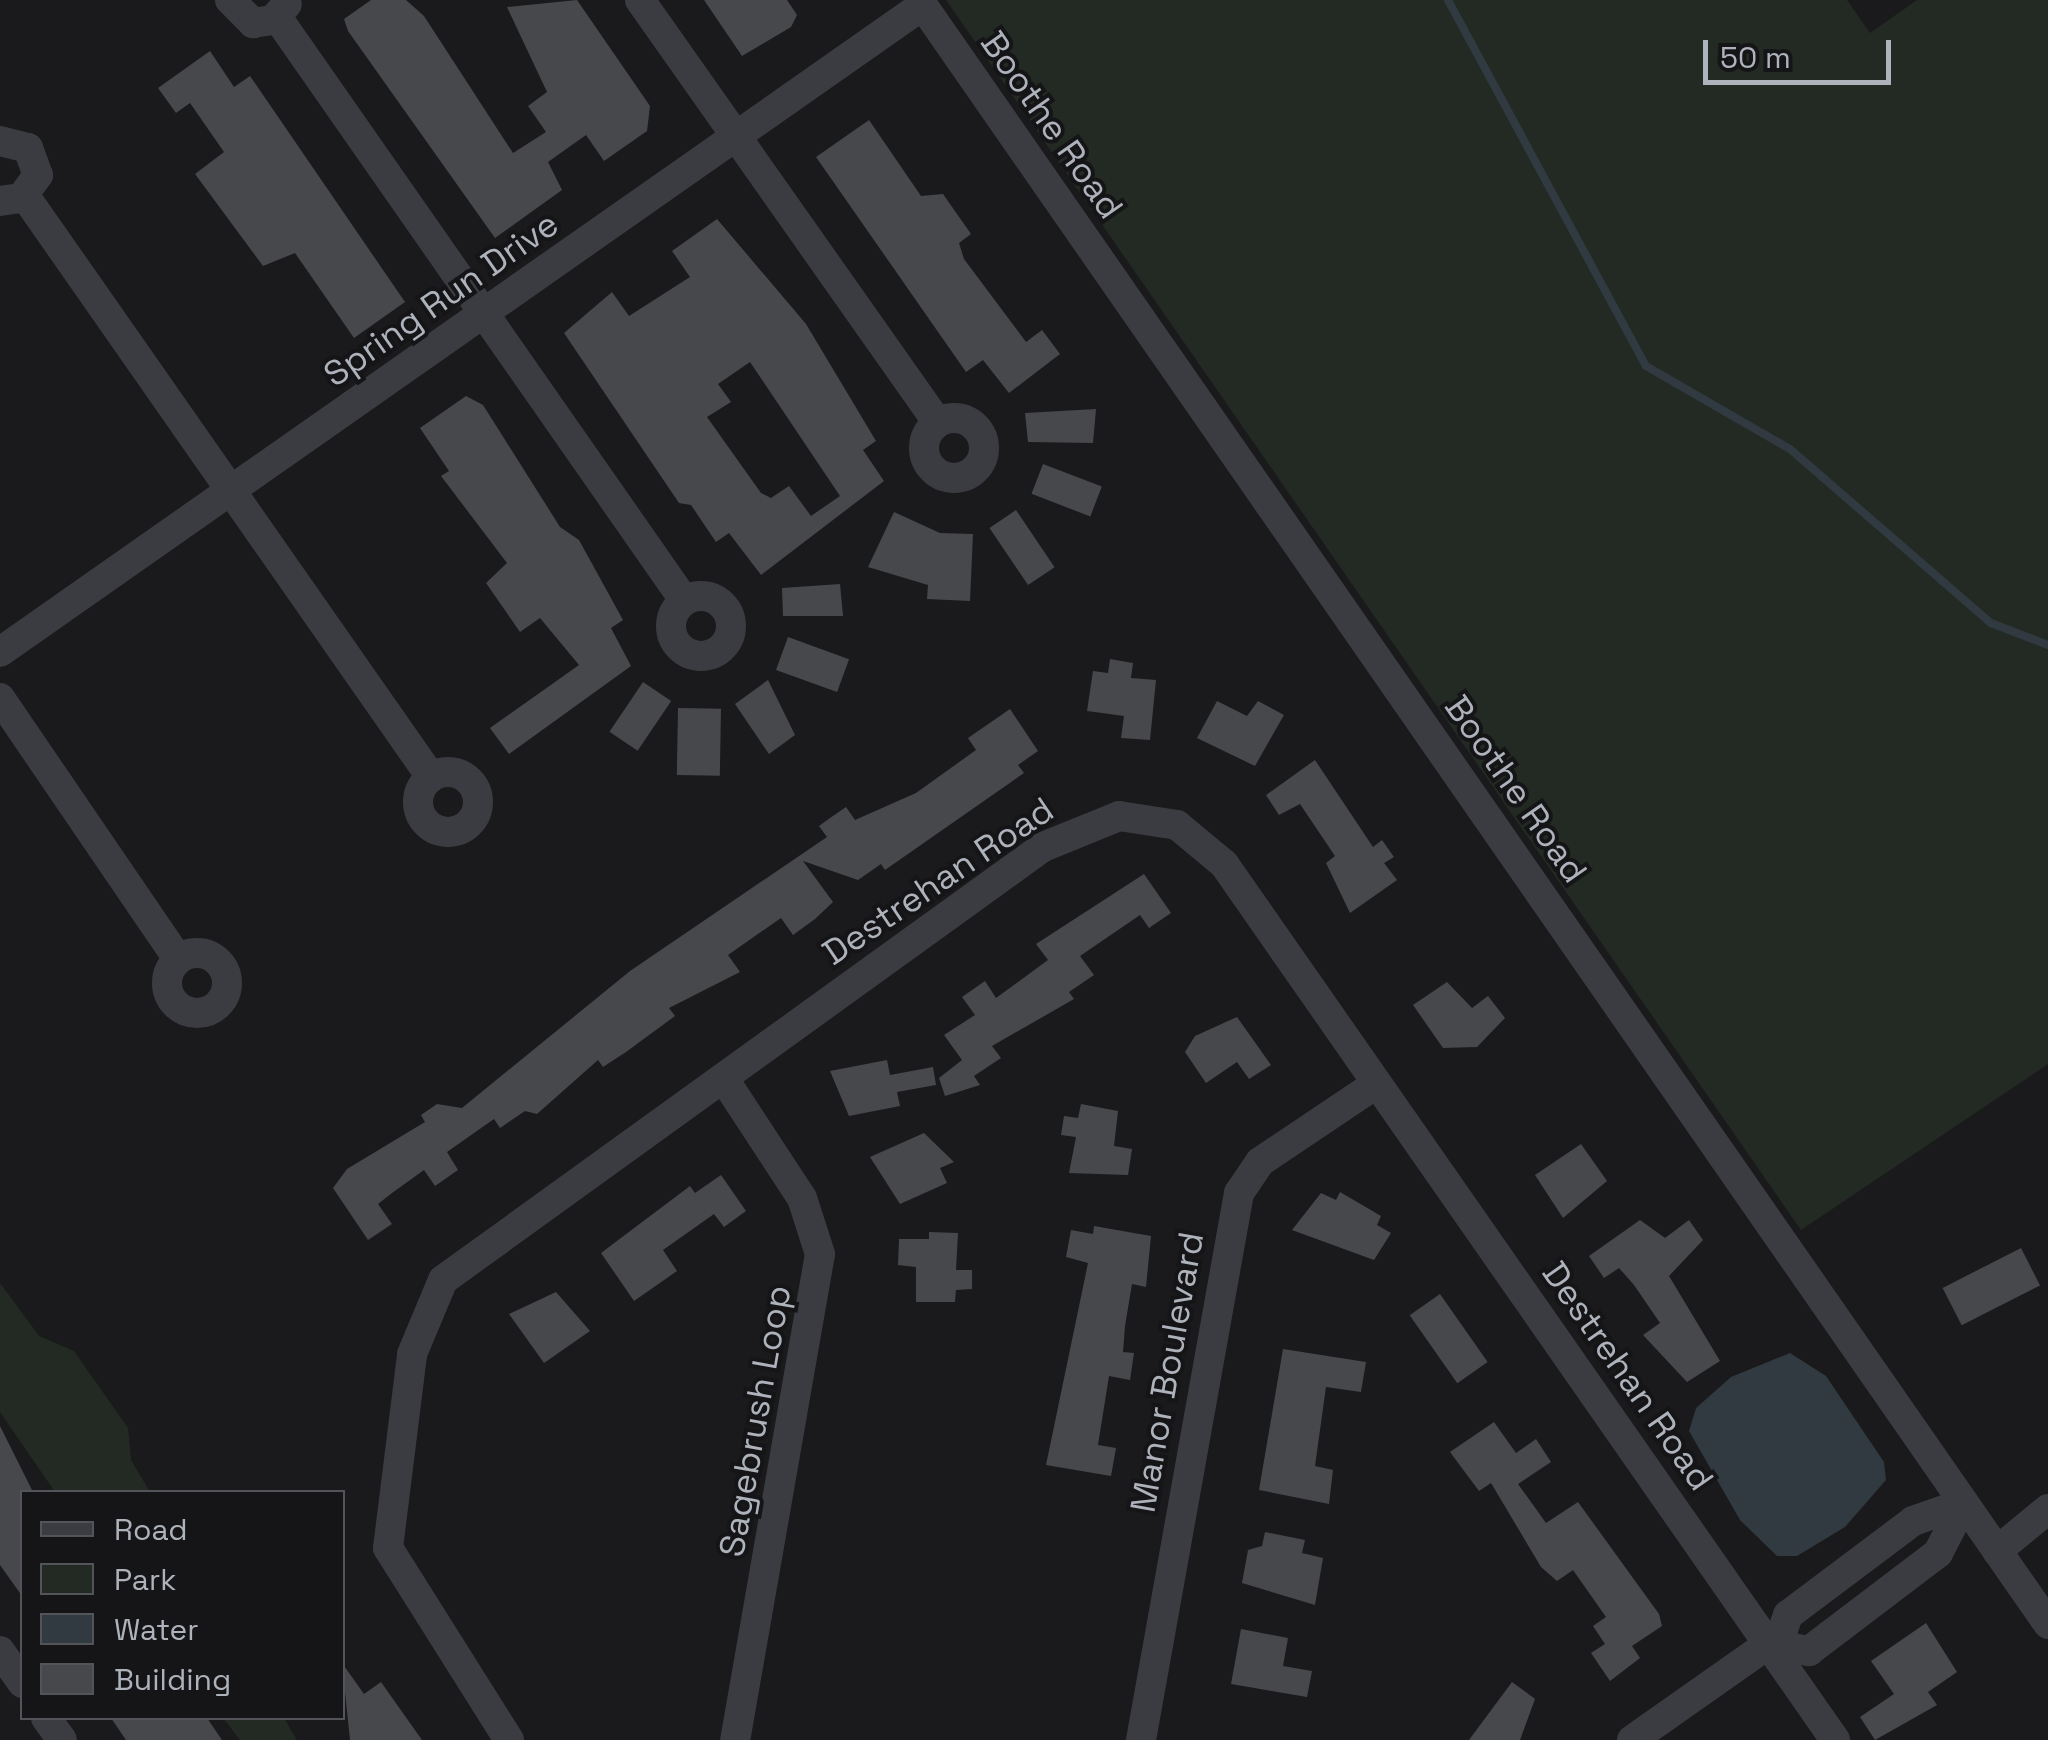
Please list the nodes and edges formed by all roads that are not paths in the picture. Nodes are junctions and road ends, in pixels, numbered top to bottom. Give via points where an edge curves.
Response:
1 (230, 0) edge
2 (640, 0) edge
3 (921, 3) edge
4 (283, 8) edge
5 (735, 136) junction
6 (0, 142) edge
7 (12, 198) edge
8 (484, 316) junction
9 (938, 423) dead end
10 (230, 492) junction
11 (684, 600) dead end
12 (0, 652) edge
13 (0, 698) edge
14 (431, 777) dead end
15 (178, 959) dead end
16 (724, 1078) junction
17 (1376, 1084) junction
18 (1964, 1503) junction
19 (2048, 1509) edge
20 (1997, 1552) junction
21 (2048, 1622) edge
22 (1773, 1645) junction
23 (0, 1651) edge
24 (20, 1680) edge
25 (509, 1740) edge
26 (734, 1740) edge
27 (1141, 1740) edge
28 (1632, 1740) edge
29 (1835, 1740) edge

1 - 4 street via 253,23
2 - 5 street
3 - 5 street, Spring Run Drive
3 - 18 street, Boothe Road
4 - 8 street
5 - 8 street, Spring Run Drive
5 - 9 street
6 - 7 street via 34,156 38,175
7 - 10 street
8 - 10 street, Spring Run Drive
8 - 11 street
10 - 12 street, Spring Run Drive
10 - 14 street
13 - 15 street
16 - 17 street, Destrehan Road via 1043,847 1119,816 1177,825 1203,841
16 - 25 street, Destrehan Road via 461,1262 429,1303 412,1354 388,1548
16 - 26 street, Sagebrush Loop via 802,1198 820,1254
17 - 22 street, Destrehan Road
17 - 27 street, Manor Boulevard via 1260,1162 1239,1193
18 - 20 street, Boothe Road
18 - 22 street via 1938,1554 1809,1651
19 - 20 street
20 - 21 street, Boothe Road
22 - 28 street
22 - 29 street, Destrehan Road
23 - 24 street

